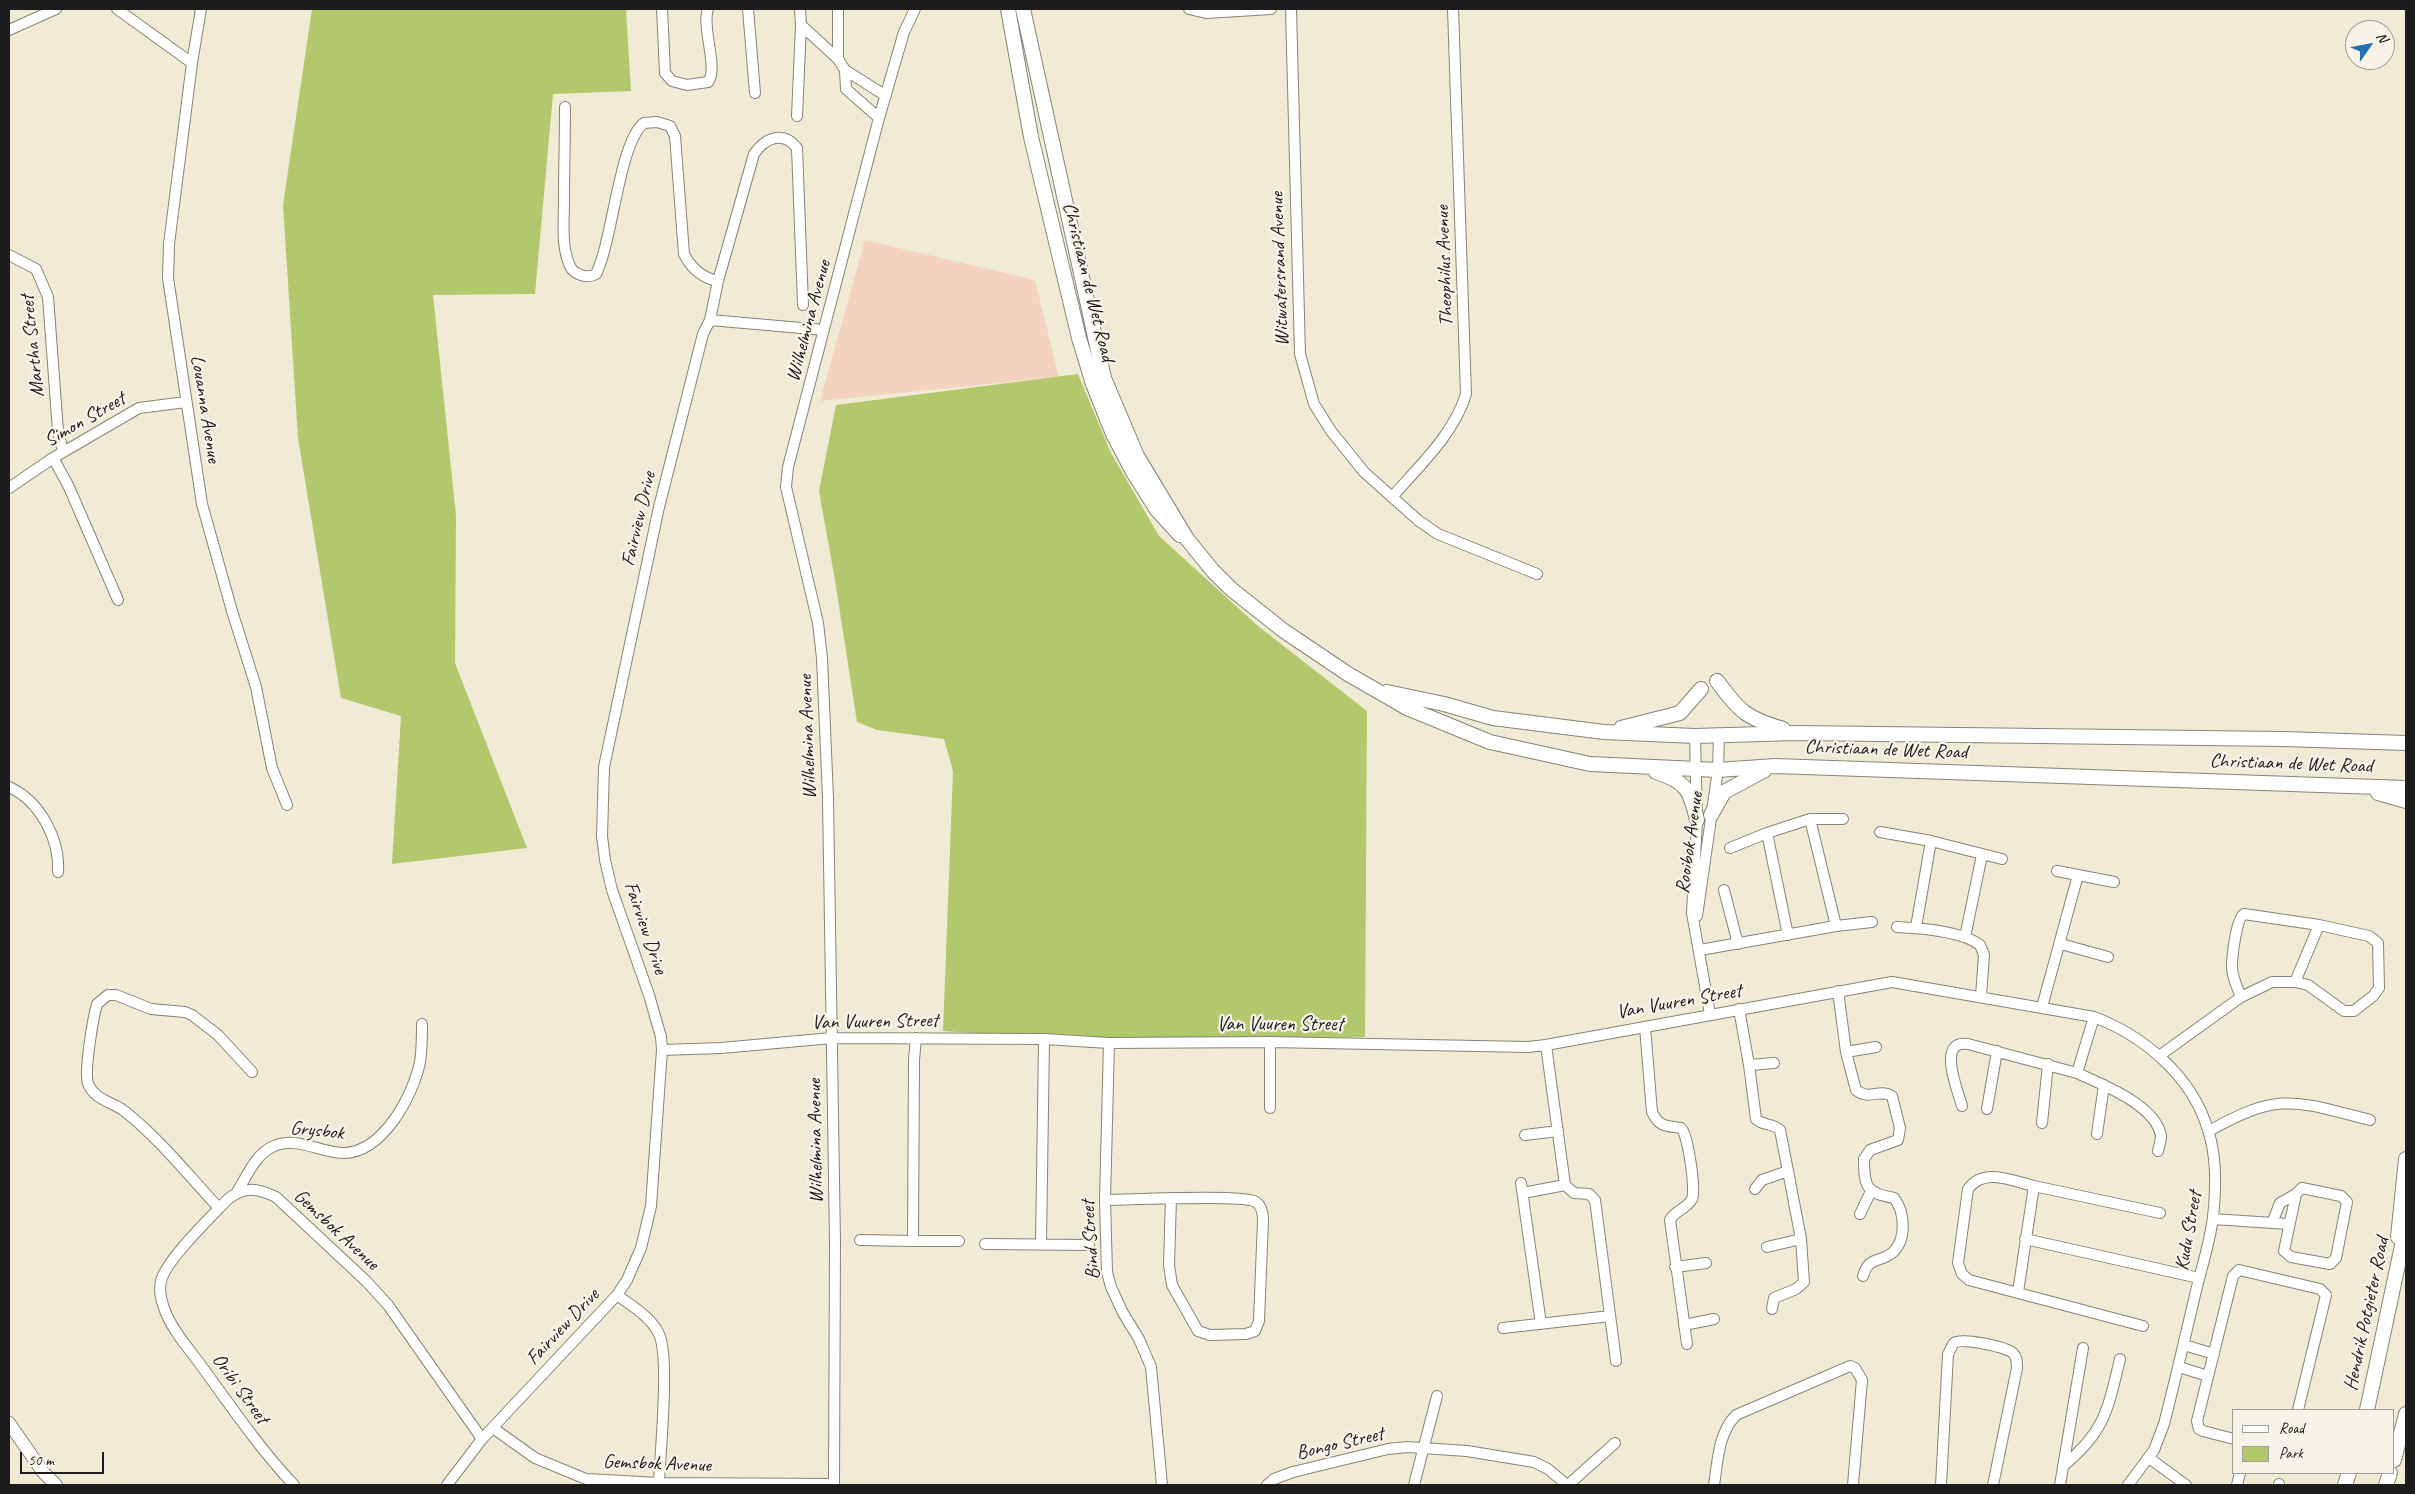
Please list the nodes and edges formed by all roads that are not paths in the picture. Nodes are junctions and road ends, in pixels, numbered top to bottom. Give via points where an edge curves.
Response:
1 (56, 9) edge
2 (117, 9) edge
3 (202, 9) edge
4 (662, 9) edge
5 (708, 9) edge
6 (748, 9) edge
7 (800, 9) edge
8 (838, 9) edge
9 (915, 9) edge
10 (1008, 9) edge
11 (1023, 9) edge
12 (1189, 9) edge
13 (1271, 9) edge
14 (1290, 9) edge
15 (1453, 9) edge
16 (801, 25) junction
17 (9, 30) edge
18 (838, 59) junction
19 (192, 63) junction
20 (844, 70) junction
21 (755, 93) dead end
22 (886, 96) junction
23 (565, 107) dead end
24 (797, 116) dead end
25 (879, 118) junction
26 (9, 255) edge
27 (718, 281) junction
28 (803, 305) dead end
29 (710, 320) junction
30 (824, 330) junction
31 (186, 402) junction
32 (63, 452) junction
33 (53, 458) junction
34 (9, 488) edge
35 (1393, 496) junction
36 (1187, 539) junction
37 (1537, 574) dead end
38 (118, 600) dead end
39 (1717, 681) dead end
40 (1701, 689) dead end
41 (1379, 690) junction
42 (1604, 732) junction
43 (1796, 733) junction
44 (1696, 736) junction
45 (1719, 736) junction
46 (2406, 743) edge
47 (1775, 766) junction
48 (1644, 767) junction
49 (1698, 769) junction
50 (1718, 770) junction
51 (2312, 785) junction
52 (9, 787) edge
53 (2406, 788) edge
54 (2406, 801) edge
55 (287, 805) dead end
56 (1711, 815) junction
57 (1810, 819) junction
58 (1843, 819) dead end
59 (1697, 820) junction
60 (1880, 832) dead end
61 (1767, 833) junction
62 (1931, 841) junction
63 (1730, 848) dead end
64 (1982, 855) junction
65 (2002, 859) dead end
66 (2056, 871) dead end
67 (58, 872) dead end
68 (2078, 875) junction
69 (2114, 882) dead end
70 (1724, 890) dead end
71 (1695, 921) junction
72 (1872, 922) dead end
73 (1836, 926) junction
74 (2318, 926) junction
75 (1896, 927) dead end
76 (1916, 927) junction
77 (1788, 935) junction
78 (1965, 937) junction
79 (1738, 944) junction
80 (2061, 944) junction
81 (1700, 950) junction
82 (2108, 957) dead end
83 (1892, 982) joint
84 (2295, 982) junction
85 (1838, 991) junction
86 (1981, 996) junction
87 (2241, 997) junction
88 (2042, 1007) junction
89 (1739, 1009) junction
90 (1710, 1014) junction
91 (2094, 1017) junction
92 (422, 1024) dead end
93 (1645, 1027) junction
94 (832, 1038) junction
95 (916, 1038) junction
96 (1044, 1039) junction
97 (1270, 1042) junction
98 (1109, 1043) junction
99 (1546, 1045) junction
100 (1876, 1047) dead end
101 (662, 1050) junction
102 (1997, 1051) junction
103 (1846, 1052) junction
104 (2159, 1056) junction
105 (1774, 1063) dead end
106 (2048, 1064) junction
107 (1749, 1065) junction
108 (252, 1072) dead end
109 (2077, 1073) junction
110 (2104, 1085) junction
111 (1962, 1106) dead end
112 (1270, 1108) dead end
113 (1987, 1109) dead end
114 (2370, 1120) dead end
115 (2042, 1123) dead end
116 (1558, 1131) junction
117 (2209, 1131) junction
118 (2097, 1134) dead end
119 (1525, 1135) dead end
120 (2158, 1151) dead end
121 (2406, 1159) edge
122 (1788, 1172) junction
123 (1565, 1185) junction
124 (2034, 1186) junction
125 (1755, 1189) dead end
126 (1871, 1191) junction
127 (237, 1192) junction
128 (2296, 1194) junction
129 (1171, 1198) junction
130 (1105, 1200) junction
131 (219, 1208) junction
132 (2160, 1213) dead end
133 (1860, 1214) dead end
134 (2213, 1219) junction
135 (2272, 1223) junction
136 (2289, 1224) junction
137 (2406, 1227) edge
138 (1801, 1239) junction
139 (2025, 1239) junction
140 (860, 1240) dead end
141 (913, 1241) junction
142 (959, 1241) dead end
143 (986, 1244) dead end
144 (1041, 1244) junction
145 (1089, 1245) dead end
146 (1767, 1247) dead end
147 (1706, 1263) dead end
148 (1675, 1267) junction
149 (1863, 1276) dead end
150 (2199, 1278) junction
151 (2018, 1292) junction
152 (617, 1295) junction
153 (2391, 1304) junction
154 (1772, 1309) dead end
155 (1610, 1316) junction
156 (1714, 1319) dead end
157 (1542, 1324) junction
158 (1684, 1325) junction
159 (2143, 1326) dead end
160 (1503, 1328) dead end
161 (1687, 1344) dead end
162 (2184, 1345) junction
163 (2083, 1348) dead end
164 (2214, 1354) junction
165 (2120, 1359) dead end
166 (1616, 1361) dead end
167 (2179, 1366) junction
168 (2208, 1376) junction
169 (1437, 1396) dead end
170 (2298, 1409) edge
171 (2367, 1409) edge
172 (2406, 1414) edge
173 (9, 1423) edge
174 (493, 1428) junction
175 (2232, 1438) edge
176 (482, 1439) junction
177 (1615, 1443) dead end
178 (1423, 1449) junction
179 (2395, 1456) edge
180 (2149, 1458) junction
181 (2063, 1466) junction
182 (659, 1483) junction
183 (834, 1484) edge
184 (56, 1485) edge
185 (294, 1485) edge
186 (446, 1485) edge
187 (1162, 1485) edge
188 (1267, 1485) edge
189 (1414, 1485) edge
190 (1568, 1485) edge
191 (1714, 1485) edge
192 (1853, 1485) edge
193 (1941, 1485) edge
194 (1992, 1485) edge
195 (2060, 1485) edge
196 (2128, 1485) edge
197 (2186, 1485) edge

1 - 17 street
2 - 19 street
3 - 19 street, Louanna Avenue
4 - 5 street via 665,73 672,82 697,85 708,82 712,74
6 - 21 street
7 - 16 street
8 - 18 street
9 - 22 street, Wilhelmina Avenue via 904,32
10 - 36 main road, Christiaan de Wet Road via 1032,137 1079,338 1093,384 1113,434 1148,497 1170,527
11 - 36 main road, Christiaan de Wet Road via 1104,378 1137,456
12 - 13 street via 1206,13
14 - 35 street, Witwatersrand Avenue via 1300,354 1314,404 1331,431 1364,472
15 - 35 street, Theophilus Avenue via 1466,394 1461,411 1447,432
16 - 18 street
16 - 24 street
18 - 20 street
19 - 31 street, Louanna Avenue via 167,259
20 - 22 street
20 - 25 street via 846,89
22 - 25 street, Wilhelmina Avenue
23 - 27 street via 564,223 566,254 571,268 585,276 596,274 610,233 633,137 644,123 657,122 670,126 675,136 684,254 700,274
25 - 30 street, Wilhelmina Avenue
26 - 32 street, Martha Street via 36,269 48,297 58,431
27 - 28 street, Fairview Drive via 754,154 761,144 770,139 784,138 797,148 799,160
27 - 29 street, Fairview Drive
29 - 30 street
29 - 101 street, Fairview Drive via 703,334 659,507 604,767 602,836 605,860 612,890 649,995
30 - 94 street, Wilhelmina Avenue via 788,467 786,487 818,623 822,658
31 - 32 street, Simon Street via 140,408
31 - 55 street, Louanna Avenue via 202,504 256,687 272,768
32 - 33 street, Simon Street
33 - 34 street, Simon Street
33 - 38 street
35 - 37 street, Witwatersrand Avenue via 1438,534
36 - 41 main road, Christiaan de Wet Road via 1231,589 1271,621 1307,648
39 - 43 main road via 1749,717
40 - 42 main road via 1686,708 1671,717
41 - 42 main road, Christiaan de Wet Road via 1493,718
41 - 48 main road, Christiaan de Wet Road via 1422,715 1490,742 1590,764
42 - 44 main road, Christiaan de Wet Road
43 - 45 main road, Christiaan de Wet Road
43 - 46 main road, Christiaan de Wet Road
44 - 45 main road, Christiaan de Wet Road
44 - 49 street, Rooibok Avenue
45 - 50 street, Rooibok Avenue
47 - 50 main road, Christiaan de Wet Road
47 - 51 main road, Christiaan de Wet Road
47 - 56 main road via 1731,786 1719,798
48 - 49 main road, Christiaan de Wet Road
48 - 59 main road via 1671,777 1687,788
49 - 50 main road, Christiaan de Wet Road
49 - 59 street, Rooibok Avenue
50 - 56 street, Rooibok Avenue
51 - 53 main road, Christiaan de Wet Road
51 - 54 main road via 2372,792
52 - 67 street via 31,802 50,831 58,850
56 - 71 street, Rooibok Avenue
57 - 58 street
57 - 61 street
57 - 73 street
59 - 71 street, Rooibok Avenue via 1692,895
60 - 62 street
61 - 63 street
61 - 77 street
62 - 64 street
62 - 76 street
64 - 65 street
64 - 78 street
66 - 68 street
68 - 69 street
68 - 80 street
70 - 79 street
71 - 81 street, Rooibok Avenue
72 - 73 street
73 - 77 street
74 - 84 street
74 - 84 street via 2374,939 2379,949 2379,988 2354,1011 2347,1012 2308,985
74 - 87 street via 2248,914 2240,917 2232,967
75 - 76 street
76 - 78 street
77 - 79 street
78 - 86 street via 1980,945 1984,955
79 - 81 street
80 - 82 street
80 - 88 street
81 - 90 street, Rooibok Avenue
83 - 85 street, Van Vuuren Street
83 - 86 street, Kudu Street
84 - 87 street via 2272,982
85 - 89 street, Van Vuuren Street
85 - 103 street
86 - 88 street, Kudu Street
87 - 104 street
88 - 91 street, Kudu Street
89 - 90 street, Van Vuuren Street
89 - 107 street
90 - 93 street, Van Vuuren Street
91 - 104 street, Kudu Street via 2137,1038
91 - 109 street
92 - 127 street, Grysbok via 420,1062 414,1080 399,1112 383,1134 358,1151 343,1153 287,1142 275,1145 258,1158
93 - 99 street, Van Vuuren Street
93 - 148 street via 1652,1112 1659,1124 1680,1128 1687,1138 1694,1194 1688,1205 1670,1220
94 - 95 street, Van Vuuren Street
94 - 101 street, Van Vuuren Street
94 - 183 street, Wilhelmina Avenue
95 - 96 street, Van Vuuren Street
95 - 141 street
96 - 98 street, Van Vuuren Street
96 - 144 street
97 - 98 street, Van Vuuren Street
97 - 99 street, Van Vuuren Street
97 - 112 street
98 - 130 street, Bind Street
99 - 116 street
100 - 103 street
101 - 152 street, Fairview Drive via 651,1206 641,1248
102 - 106 street
102 - 111 street via 1963,1043 1952,1050 1950,1059
102 - 113 street
103 - 126 street via 1856,1090 1868,1096 1882,1093 1892,1096 1900,1128 1898,1140 1866,1154 1864,1168
104 - 117 street, Kudu Street via 2182,1082
105 - 107 street
106 - 109 street
106 - 115 street
107 - 122 street via 1756,1119 1780,1130
108 - 131 street via 218,1035 192,1015 151,1009 116,995 108,995 97,1004 87,1071 90,1088 138,1123
109 - 110 street
110 - 118 street
110 - 120 street via 2155,1121 2161,1138
114 - 117 street via 2314,1105 2271,1103 2237,1114
116 - 119 street
116 - 123 street
117 - 134 street, Kudu Street via 2214,1166
121 - 153 main road
122 - 125 street via 1762,1180
122 - 138 street
123 - 155 street via 1571,1192 1586,1192 1595,1200
123 - 157 street via 1522,1188
124 - 132 street
124 - 139 street
124 - 151 street via 1993,1176 1982,1177 1968,1189 1958,1263 1960,1270 1970,1280
126 - 133 street
126 - 149 street via 1875,1195 1894,1198 1900,1205 1903,1226 1899,1246 1869,1263
127 - 131 street
127 - 176 street, Gemsbok Avenue via 248,1188 276,1197 366,1282 388,1305
128 - 135 street via 2280,1203
128 - 136 street
128 - 136 street via 2306,1188 2341,1196 2347,1202 2334,1262 2326,1264 2287,1254 2284,1247
129 - 129 street via 1248,1199 1261,1207 1264,1220 1260,1320 1255,1331 1210,1335 1198,1331 1172,1285 1169,1265
129 - 130 street
130 - 187 street, Bind Street via 1107,1272 1111,1288 1139,1339 1150,1367
131 - 185 street, Oribi Street via 164,1273 160,1283 164,1308 181,1337 267,1456
134 - 135 street
134 - 150 street, Kudu Street
135 - 136 street
137 - 153 main road, Hendrik Potgieter Road
138 - 146 street
138 - 154 street via 1804,1282 1774,1298
139 - 150 street
139 - 151 street
140 - 141 street
141 - 142 street
143 - 144 street
144 - 145 street
147 - 148 street
148 - 158 street
150 - 162 street, Kudu Street
151 - 159 street
152 - 174 street, Fairview Drive
152 - 182 street via 651,1322 662,1345
153 - 171 main road, Hendrik Potgieter Road
155 - 157 street
155 - 166 street
156 - 158 street
157 - 160 street
158 - 161 street
162 - 164 street
162 - 167 street, Kudu Street
163 - 181 street
164 - 168 street
164 - 170 street via 2235,1272 2243,1270 2323,1291 2326,1299
165 - 181 street via 2107,1414 2081,1450
167 - 168 street
167 - 180 street, Kudu Street via 2164,1424
168 - 175 street via 2197,1425 2203,1431
169 - 178 street
172 - 179 main road
173 - 184 street via 43,1472
174 - 176 street, Fairview Drive
174 - 182 street, Gemsbok Avenue via 535,1458 586,1479
176 - 186 street, Fairview Drive
177 - 190 street
178 - 188 street, Bongo Street via 1388,1449 1339,1460 1293,1472
178 - 189 street
178 - 190 street, Bongo Street via 1467,1451 1534,1462
180 - 196 street, Kudu Street
180 - 197 street
181 - 195 street
182 - 183 street, Gemsbok Avenue
191 - 192 street via 1720,1442 1726,1425 1736,1415 1850,1366 1862,1380
193 - 194 street via 1948,1354 1961,1340 2003,1348 2017,1358

